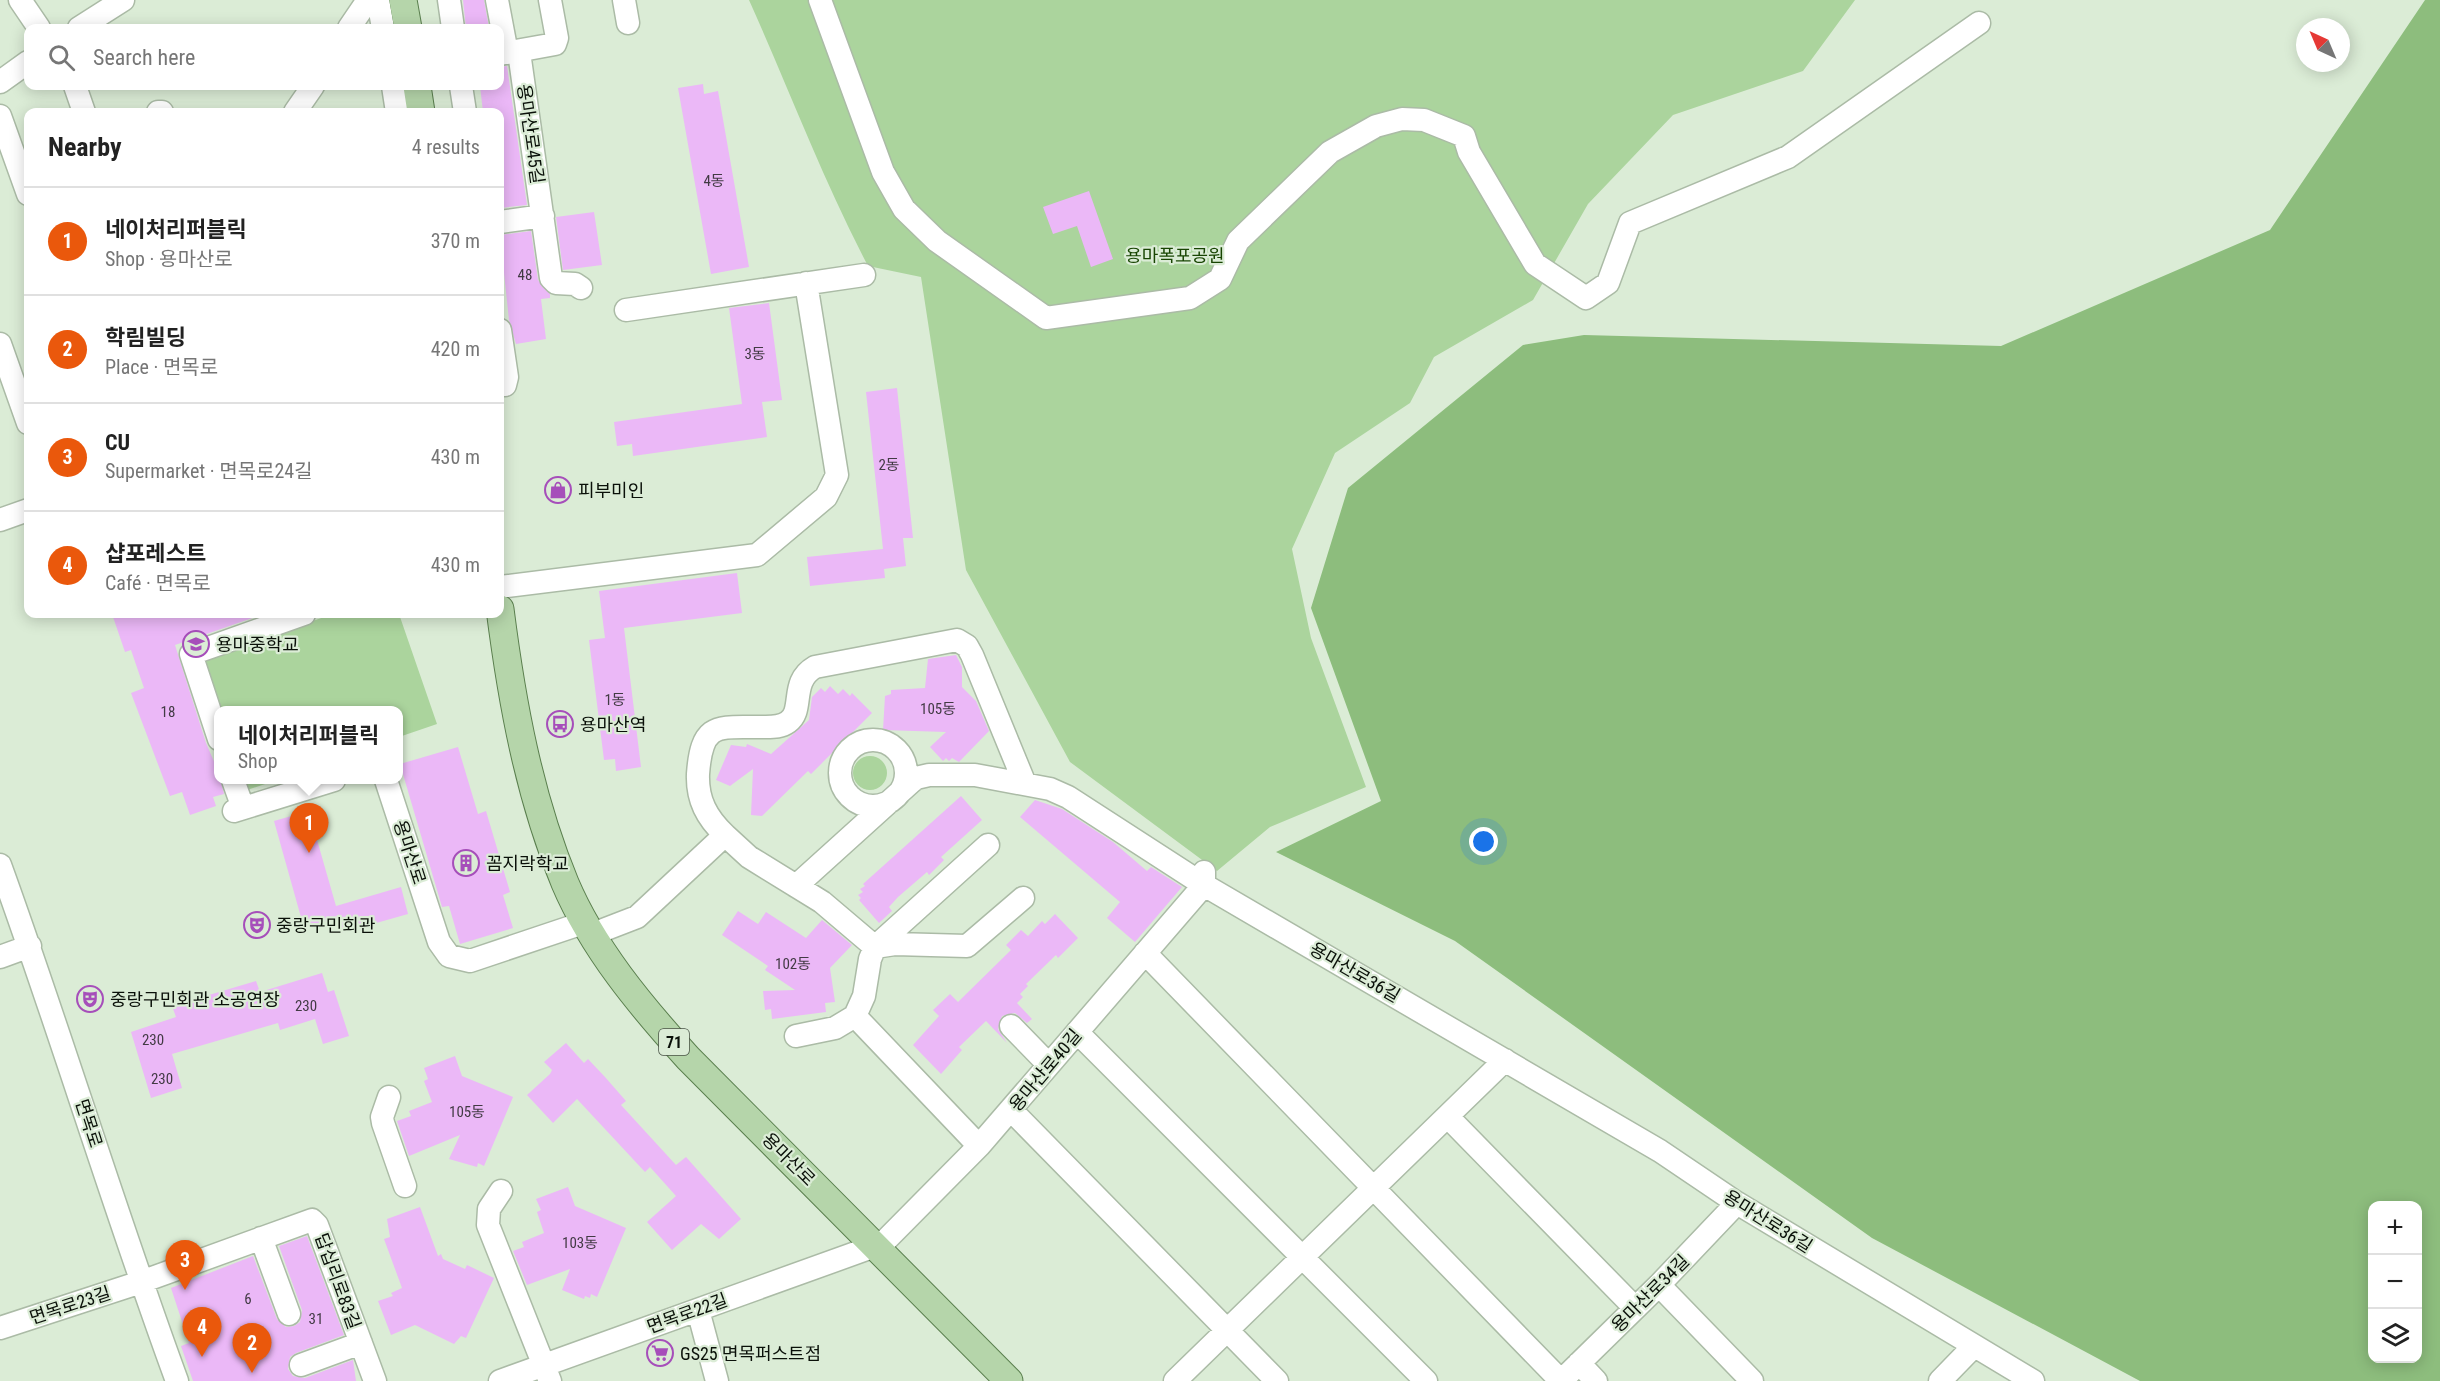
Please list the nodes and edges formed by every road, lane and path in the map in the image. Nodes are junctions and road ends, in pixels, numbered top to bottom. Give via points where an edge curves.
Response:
1 (20, 0) edge
2 (123, 0) edge
3 (368, 0) edge
4 (378, 0) edge
5 (403, 0) edge
6 (449, 0) edge
7 (497, 0) edge
8 (550, 0) edge
9 (624, 0) edge
10 (820, 0) edge
11 (628, 23) dead end
12 (1979, 23) dead end
13 (36, 24) edge
14 (85, 24) edge
15 (352, 24) edge
16 (382, 24) edge
17 (407, 24) edge
18 (452, 24) edge
19 (502, 24) edge
20 (504, 34) edge
21 (508, 53) edge
22 (24, 65) edge
23 (0, 82) edge
24 (76, 90) edge
25 (310, 90) edge
26 (394, 90) edge
27 (418, 90) edge
28 (462, 90) edge
29 (83, 108) edge
30 (298, 108) edge
31 (397, 108) edge
32 (420, 108) edge
33 (464, 108) edge
34 (0, 116) edge
35 (24, 183) edge
36 (543, 216) junction
37 (504, 221) edge
38 (864, 275) dead end
39 (806, 283) junction
40 (582, 288) dead end
41 (626, 310) dead end
42 (0, 344) edge
43 (504, 359) edge
44 (504, 383) edge
45 (24, 412) edge
46 (24, 511) edge
47 (0, 520) edge
48 (504, 587) edge
49 (293, 618) edge
50 (501, 618) edge
51 (214, 724) edge
52 (234, 784) edge
53 (321, 784) edge
54 (387, 784) edge
55 (1025, 784) junction
56 (725, 835) junction
57 (988, 845) dead end
58 (0, 865) edge
59 (1204, 878) junction
60 (796, 886) junction
61 (1023, 898) dead end
62 (589, 928) junction
63 (30, 946) junction
64 (875, 947) junction
65 (1145, 953) junction
66 (0, 957) edge
67 (855, 1016) junction
68 (1011, 1026) dead end
69 (1077, 1032) junction
70 (796, 1036) dead end
71 (1505, 1060) junction
72 (1048, 1064) junction
73 (389, 1097) dead end
74 (1011, 1110) junction
75 (1448, 1117) junction
76 (979, 1146) junction
77 (405, 1186) dead end
78 (1374, 1188) junction
79 (501, 1191) dead end
80 (1737, 1203) junction
81 (315, 1221) joint
82 (261, 1238) junction
83 (876, 1247) junction
84 (1302, 1259) junction
85 (141, 1282) junction
86 (1659, 1285) junction
87 (1635, 1308) junction
88 (698, 1310) junction
89 (289, 1314) dead end
90 (0, 1328) edge
91 (1227, 1329) junction
92 (361, 1343) junction
93 (1974, 1346) junction
94 (1579, 1363) junction
95 (301, 1365) dead end
96 (547, 1373) edge
97 (177, 1381) edge
98 (375, 1381) edge
99 (500, 1381) edge
100 (717, 1381) edge
101 (1009, 1381) edge
102 (1175, 1381) edge
103 (1277, 1381) edge
104 (1426, 1381) edge
105 (1561, 1381) edge
106 (1596, 1381) edge
107 (1752, 1381) edge
108 (1940, 1381) edge
109 (2033, 1381) edge

1 - 13 street
2 - 14 street
3 - 15 street
4 - 16 street
5 - 17 main road
6 - 18 street
7 - 19 street, 용마산로45길
8 - 21 street via 555,44
9 - 11 street
10 - 12 street via 883,172 904,209 937,241 1046,318 1190,298 1220,279 1238,242 1330,152 1376,126 1402,119 1424,120 1464,136 1469,152 1535,264 1586,298 1608,283 1630,223 1788,157
20 - 21 street, 용마산로45길
21 - 36 street, 용마산로45길
22 - 23 street
24 - 29 street
25 - 30 street
26 - 31 street
27 - 32 main road
28 - 33 street
34 - 35 street
36 - 37 street
36 - 40 street, 용마산로45길 via 553,281
38 - 39 street
39 - 41 street
39 - 48 street via 837,474 826,497 757,555
42 - 45 street
43 - 44 street
46 - 47 street
49 - 51 street via 191,654
50 - 62 main road, 용마산로 / 71 via 509,681 532,784 566,885
52 - 53 street via 239,809
54 - 62 street, 용마산로 via 439,942 449,956 470,961
55 - 56 street via 972,655 957,640 815,667 801,679 793,717 786,723 712,731 700,752 698,788 706,815
55 - 59 street via 1068,797
55 - 60 street via 987,777 916,778
56 - 60 street via 749,857
56 - 62 street via 637,917
57 - 64 street
58 - 63 street, 면목로
59 - 65 street, 용마산로40길
59 - 71 street, 용마산로36길
60 - 64 street via 822,902
61 - 64 street via 967,946
62 - 83 main road, 용마산로 / 71 via 619,975 681,1049
63 - 66 street
63 - 85 street, 면목로
64 - 67 street via 864,996
65 - 69 street, 용마산로40길
65 - 78 street
67 - 70 street via 835,1028
67 - 76 street
68 - 72 street
69 - 72 street, 용마산로40길
69 - 84 street
71 - 75 street
71 - 80 street, 용마산로36길 via 1660,1151
72 - 74 street, 용마산로40길
73 - 77 street via 383,1123
74 - 76 street, 용마산로40길
74 - 91 street
75 - 78 street
75 - 87 street
76 - 83 street, 용마산로40길
78 - 84 street
78 - 105 street
79 - 96 street via 489,1209 488,1225
80 - 86 street, 용마산로34길
80 - 93 street, 용마산로36길
81 - 82 street, 면목로23길
81 - 92 street, 답십리로83길
82 - 85 street, 면목로23길
82 - 89 street
83 - 88 street, 면목로22길
83 - 101 main road, 용마산로 / 71
84 - 91 street
84 - 104 street
85 - 90 street, 면목로23길
85 - 97 street, 면목로
86 - 87 street, 용마산로34길
86 - 107 street
87 - 94 street, 용마산로34길
88 - 96 street, 면목로22길
88 - 100 street
91 - 102 street
91 - 103 street
92 - 95 street, 답십리로83길
92 - 98 street, 답십리로83길
93 - 108 street
93 - 109 street, 용마산로36길
94 - 105 street, 용마산로34길
94 - 106 street
96 - 99 street, 면목로22길

